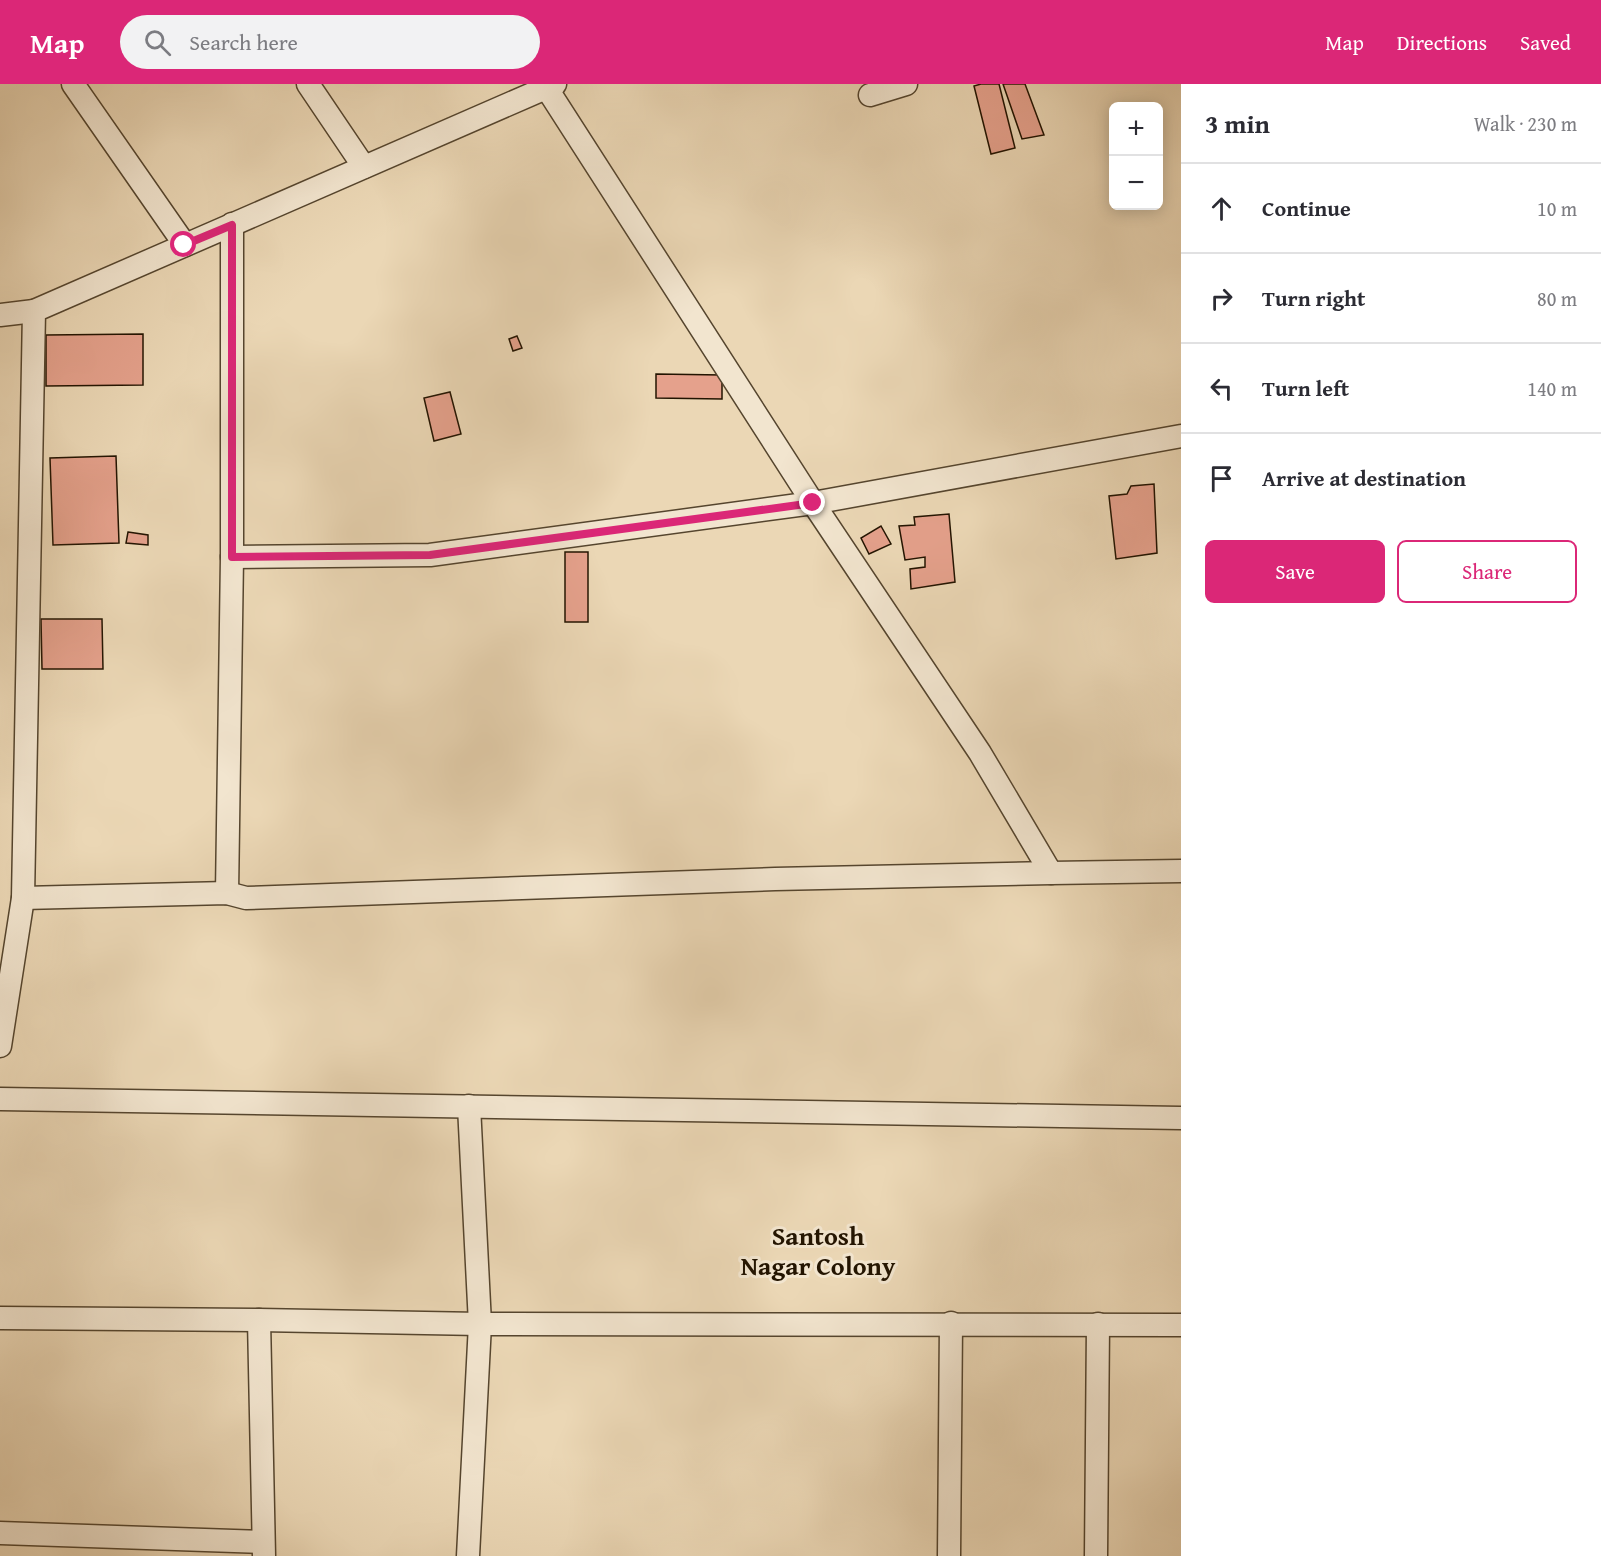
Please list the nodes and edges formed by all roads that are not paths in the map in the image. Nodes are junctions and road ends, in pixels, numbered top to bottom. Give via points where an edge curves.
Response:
1 (73, 84) edge
2 (308, 84) edge
3 (906, 84) edge
4 (548, 85) edge
5 (870, 95) dead end
6 (364, 167) junction
7 (232, 225) junction
8 (184, 245) junction
9 (34, 311) junction
10 (0, 315) edge
11 (1181, 436) edge
12 (813, 503) junction
13 (232, 557) junction
14 (1181, 871) edge
15 (1051, 873) junction
16 (227, 893) junction
17 (23, 898) junction
18 (0, 1046) edge
19 (0, 1099) edge
20 (469, 1106) junction
21 (1181, 1118) edge
22 (0, 1318) edge
23 (259, 1320) junction
24 (951, 1323) junction
25 (480, 1324) junction
26 (1098, 1324) junction
27 (1181, 1324) edge
28 (0, 1533) edge
29 (263, 1549) edge
30 (468, 1556) edge
31 (949, 1556) edge
32 (1096, 1556) edge

1 - 8 street
2 - 6 street
3 - 5 street
4 - 6 street
4 - 12 street
6 - 7 street
7 - 8 street
7 - 13 street
8 - 9 street
9 - 10 street
9 - 17 street
11 - 12 street
12 - 13 street via 430,555
12 - 15 street via 980,753
13 - 16 street
14 - 15 street
15 - 16 street via 246,898
16 - 17 street
17 - 18 street
19 - 20 street
20 - 21 street
20 - 25 street
22 - 23 street
23 - 25 street
23 - 29 street
24 - 25 street
24 - 26 street
24 - 31 street
25 - 30 street
26 - 27 street
26 - 32 street
28 - 29 street

